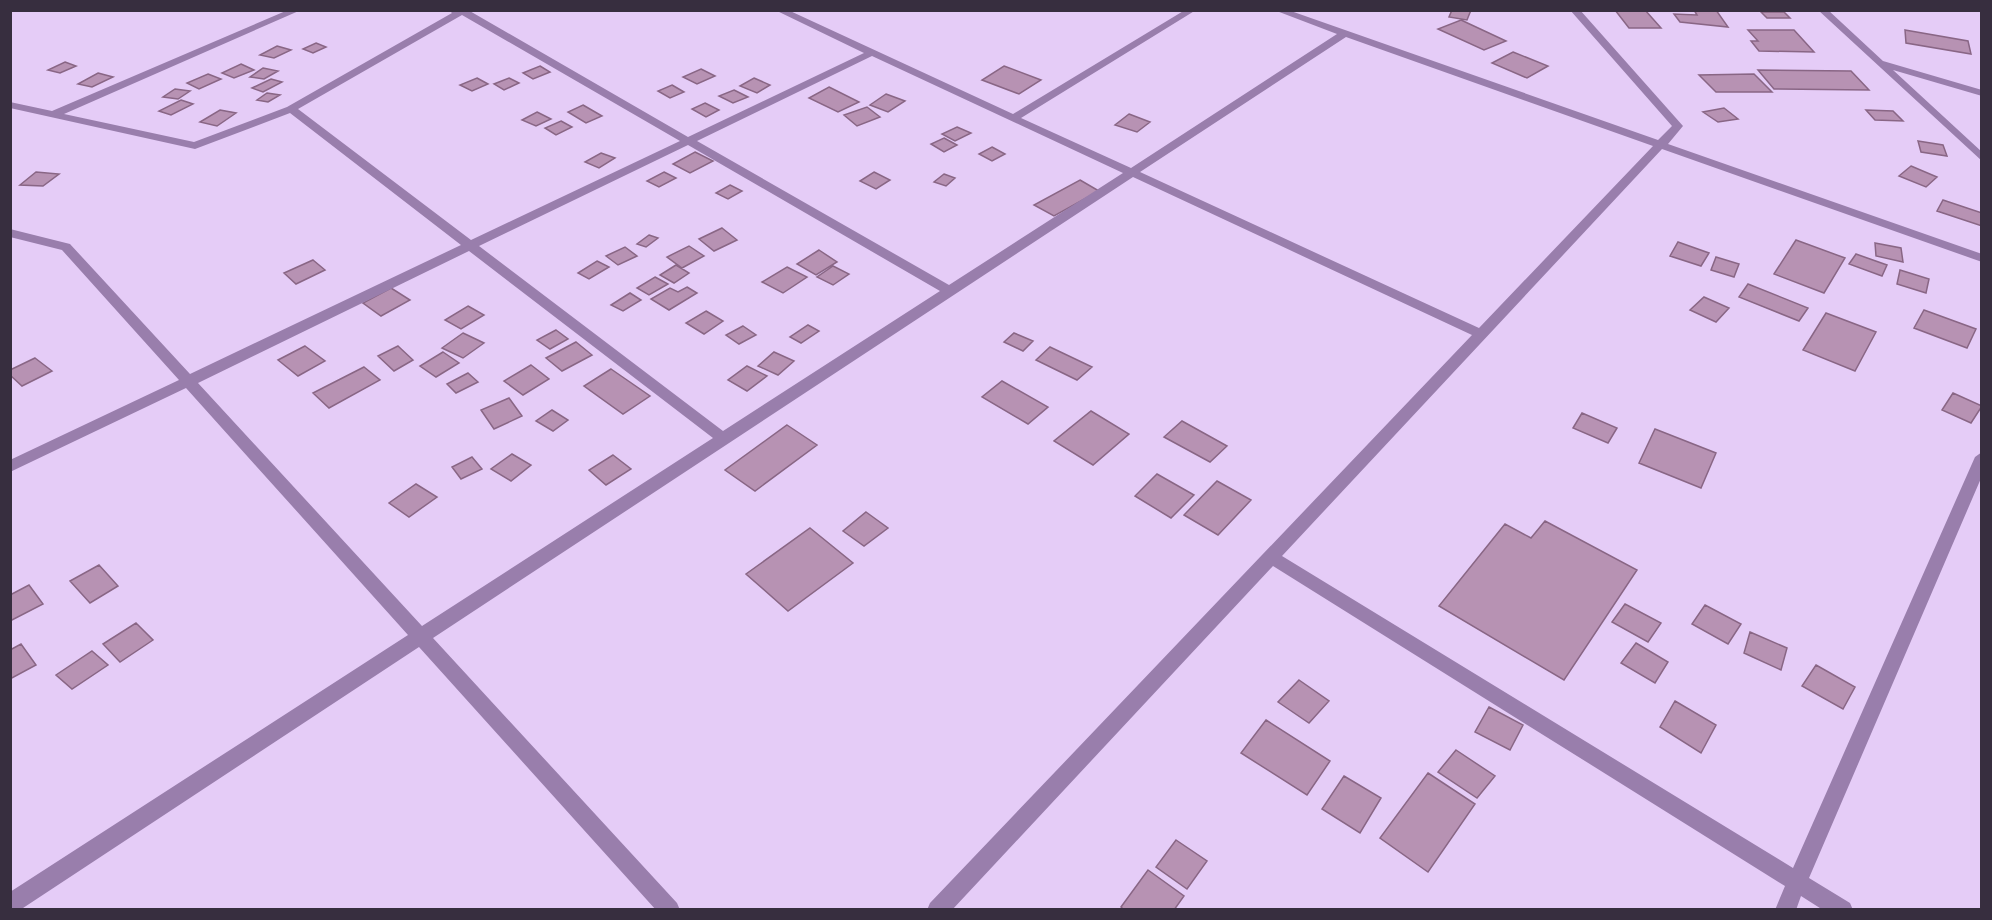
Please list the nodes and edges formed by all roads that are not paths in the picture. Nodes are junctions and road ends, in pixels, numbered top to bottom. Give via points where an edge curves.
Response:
1 (297, 10) edge
2 (453, 10) edge
3 (779, 10) edge
4 (1192, 10) edge
5 (1278, 10) edge
6 (1574, 10) edge
7 (1822, 10) edge
8 (463, 11) edge
9 (1344, 34) junction
10 (871, 52) junction
11 (1879, 63) junction
12 (1982, 93) edge
13 (10, 105) edge
14 (291, 109) junction
15 (54, 114) junction
16 (1013, 118) junction
17 (687, 141) junction
18 (1660, 145) junction
19 (1982, 158) edge
20 (1131, 172) junction
21 (10, 233) edge
22 (470, 245) junction
23 (1982, 258) edge
24 (949, 291) junction
25 (1482, 334) junction
26 (189, 381) junction
27 (724, 439) junction
28 (1981, 461) edge
29 (10, 467) edge
30 (1271, 557) junction
31 (421, 636) junction
32 (1797, 882) junction
33 (10, 904) edge
34 (670, 909) edge
35 (938, 909) edge
36 (1785, 909) edge
37 (1843, 909) edge

1 - 15 street
2 - 8 street
3 - 10 street
4 - 16 street
5 - 9 street
6 - 18 street via 1678,126
7 - 11 street
8 - 14 street
8 - 17 street
9 - 18 street
9 - 20 street
10 - 16 street
10 - 17 street
11 - 12 street
11 - 19 street
13 - 15 street
14 - 15 street via 195,146
14 - 22 street
16 - 20 street
17 - 22 street
17 - 24 street
18 - 23 street
18 - 25 street
20 - 24 street
20 - 25 street
21 - 26 street via 66,247
22 - 26 street
22 - 27 street
24 - 27 street
25 - 30 street
26 - 29 street
26 - 31 street
27 - 31 street
28 - 32 street
30 - 32 street
30 - 35 street
31 - 33 street
31 - 34 street
32 - 36 street
32 - 37 street

